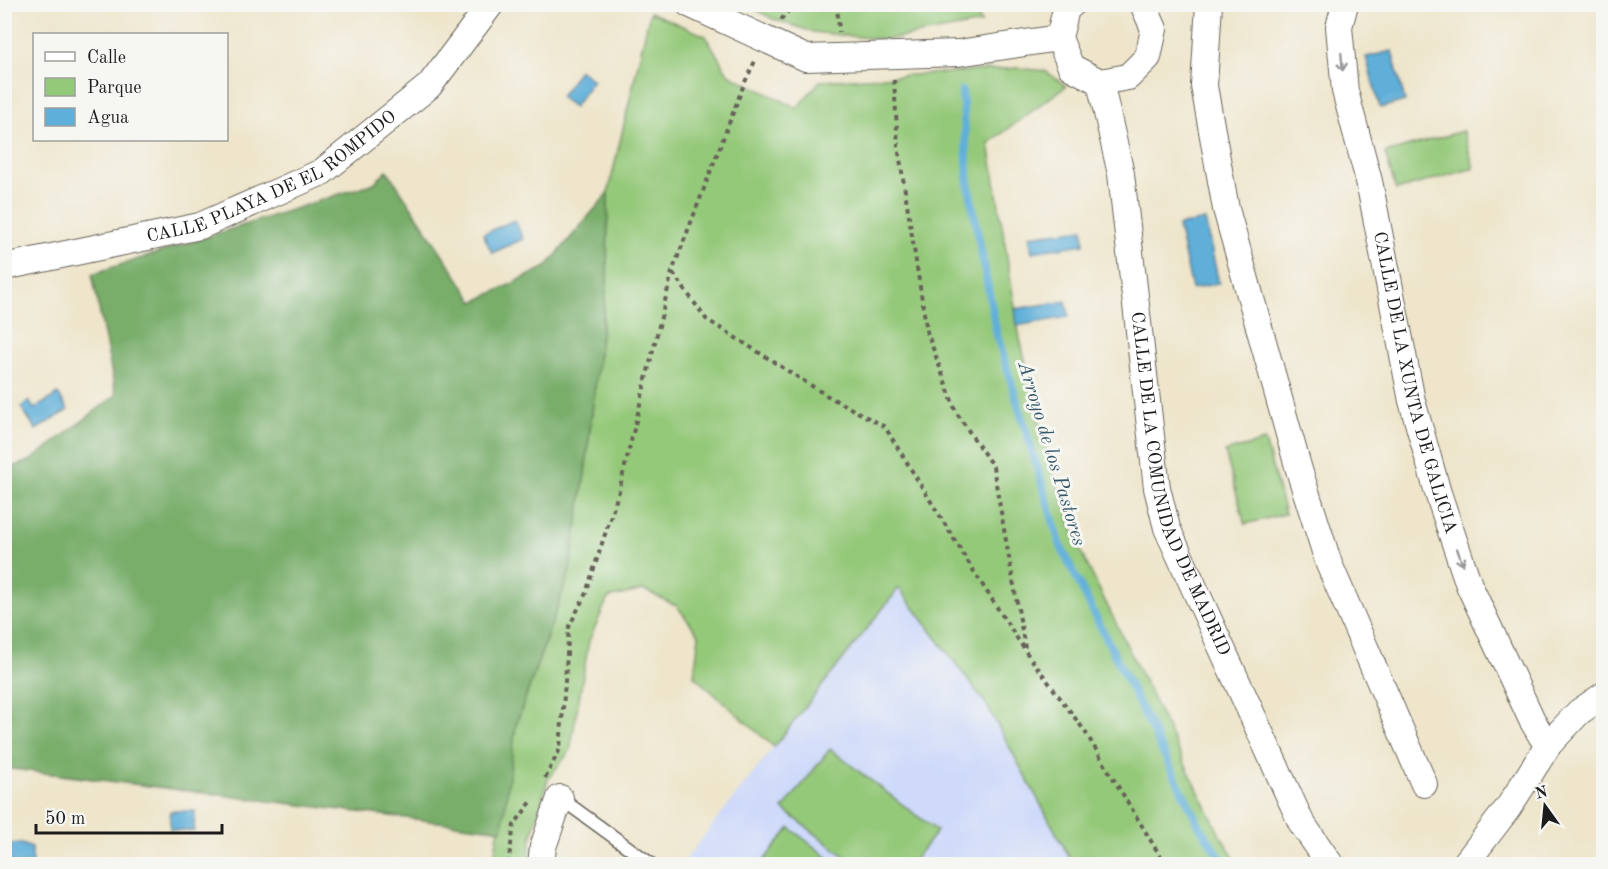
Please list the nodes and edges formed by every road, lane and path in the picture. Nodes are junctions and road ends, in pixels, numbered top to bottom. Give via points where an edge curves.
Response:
1 (491, 4) edge
2 (689, 4) edge
3 (1072, 4) edge
4 (1143, 4) edge
5 (1209, 4) edge
6 (1345, 4) edge
7 (1059, 38) junction
8 (766, 39) junction
9 (892, 55) junction
10 (1100, 82) junction
11 (4, 267) edge
12 (672, 272) junction
13 (1026, 652) junction
14 (1604, 695) edge
15 (1549, 744) junction
16 (1424, 784) dead end
17 (547, 792) junction
18 (508, 864) edge
19 (541, 864) edge
20 (651, 864) edge
21 (1165, 864) edge
22 (1330, 864) edge
23 (1465, 864) edge

1 - 11 street, CALLE PLAYA DE EL ROMPIDO via 429,86 322,172 200,226
2 - 8 street
3 - 7 street via 1066,9
4 - 10 street via 1154,29 1148,57 1128,77
5 - 16 street via 1204,86 1226,209 1329,564
6 -> 15 street, CALLE DE LA XUNTA DE GALICIA via 1339,27 1345,91 1370,181 1412,401 1469,585 1532,720
7 - 9 street via 958,53
7 - 10 street via 1071,67
8 - 9 street via 806,58
8 - 12 path via 744,84
9 - 13 path via 898,146 927,332 956,412 993,467
10 - 22 street, CALLE DE LA COMUNIDAD DE MADRID via 1121,174 1157,488 1167,528 1301,822
12 - 13 path via 706,319 826,395 885,427
12 - 17 path via 619,491 591,582 569,627 560,748
13 - 21 path via 1084,730
14 - 15 street via 1579,712
15 - 23 street via 1508,808
17 - 18 path via 514,825
17 - 19 street
17 - 20 lane

